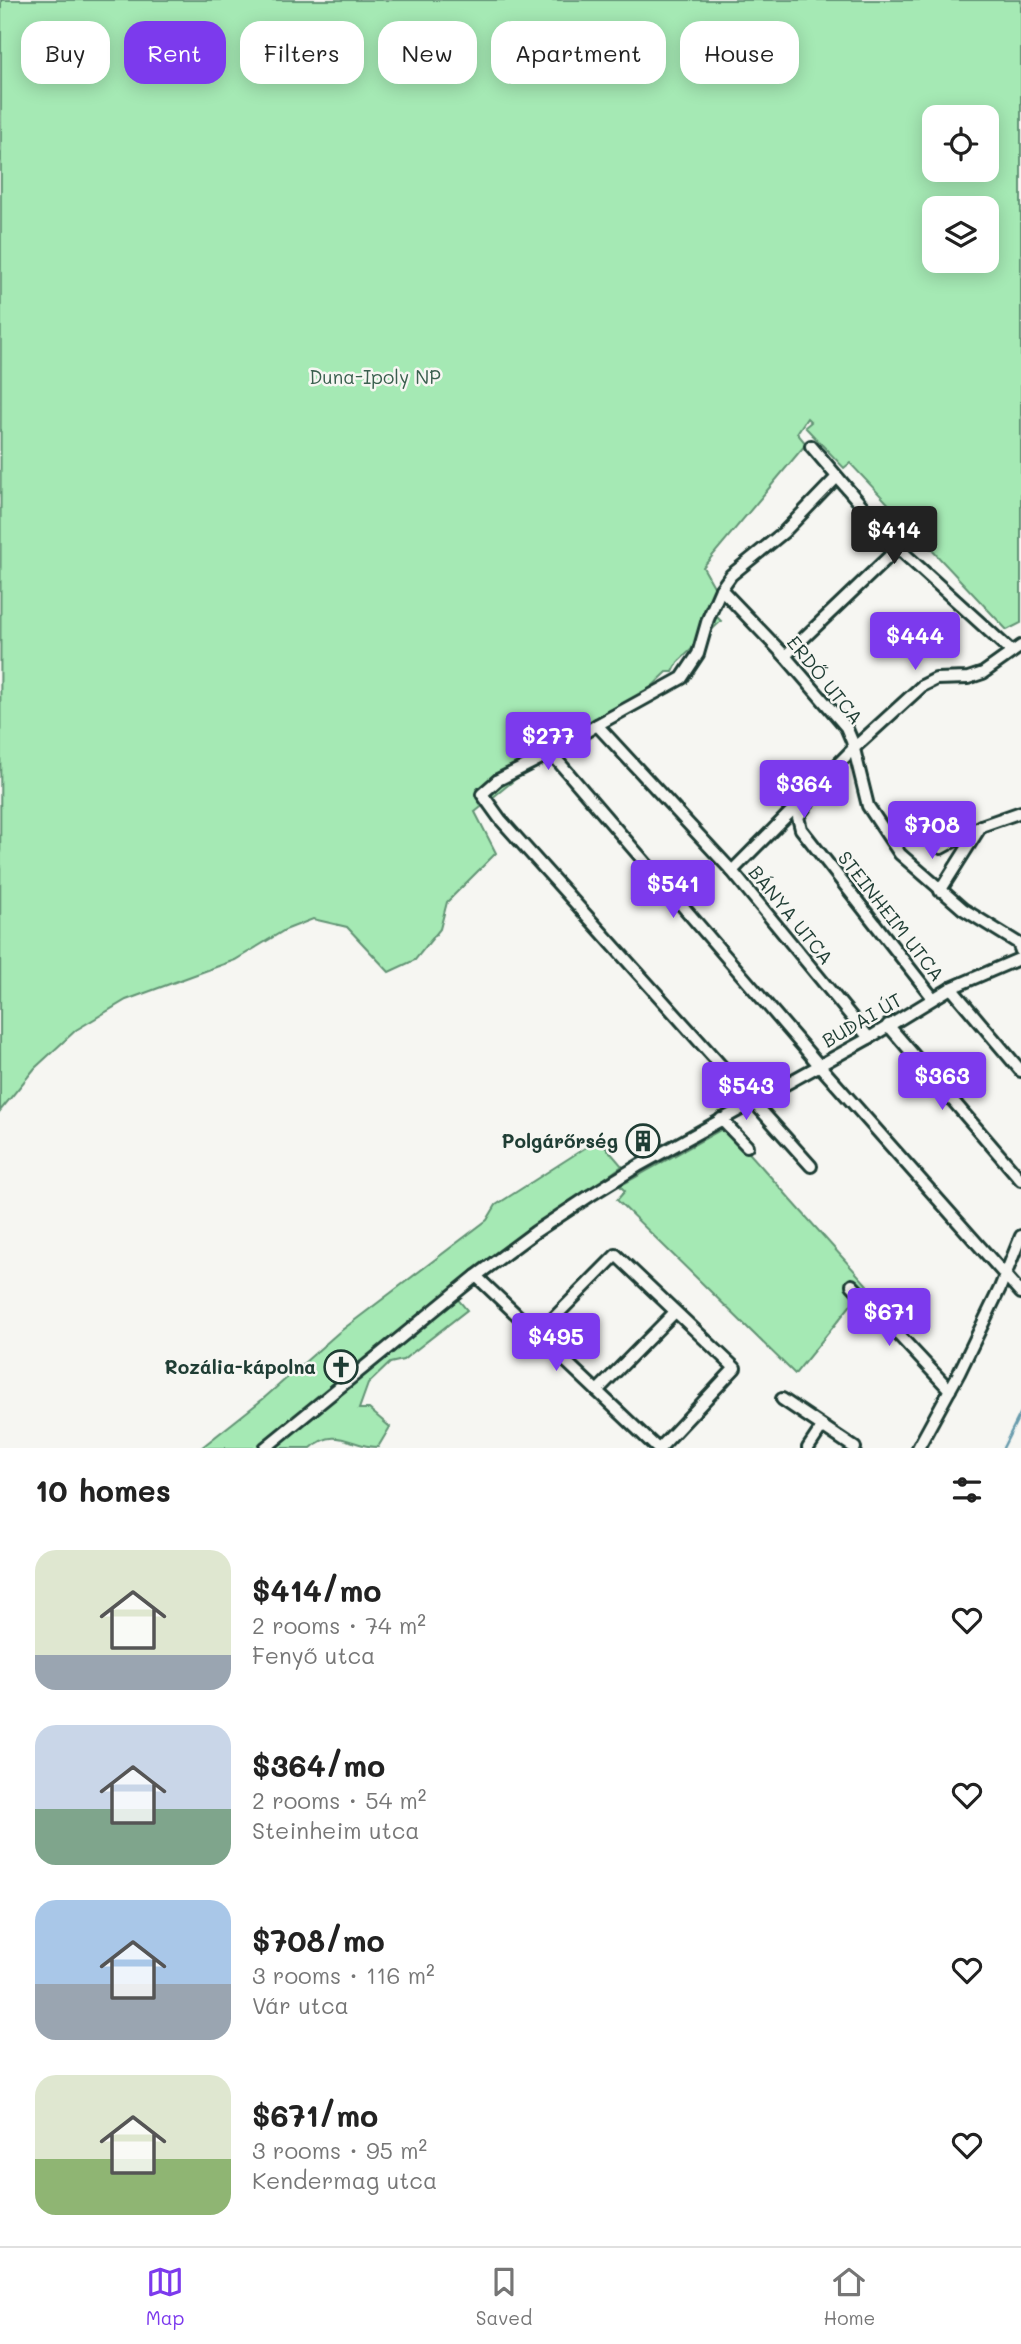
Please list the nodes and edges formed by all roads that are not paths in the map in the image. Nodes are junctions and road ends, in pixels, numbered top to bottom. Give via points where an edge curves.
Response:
1 (811, 446) dead end
2 (837, 477) junction
3 (898, 548) junction
4 (722, 589) junction
5 (1017, 649) edge
6 (785, 656) junction
7 (597, 725) junction
8 (854, 748) junction
9 (551, 753) junction
10 (817, 785) junction
11 (1021, 812) edge
12 (981, 826) junction
13 (941, 848) dead end
14 (732, 871) junction
15 (940, 891) junction
16 (1021, 951) edge
17 (1021, 957) edge
18 (951, 988) junction
19 (933, 998) junction
20 (888, 1025) junction
21 (869, 1038) junction
22 (818, 1065) junction
23 (1021, 1071) edge
24 (753, 1102) junction
25 (722, 1119) junction
26 (747, 1146) dead end
27 (811, 1166) dead end
28 (1021, 1180) edge
29 (1021, 1237) edge
30 (1004, 1273) junction
31 (476, 1276) junction
32 (852, 1285) dead end
33 (1021, 1293) edge
34 (675, 1312) junction
35 (538, 1334) junction
36 (950, 1390) junction
37 (597, 1391) junction
38 (782, 1399) dead end
39 (822, 1427) junction
40 (265, 1448) edge
41 (658, 1448) edge
42 (808, 1448) edge
43 (855, 1448) edge
44 (918, 1448) edge

1 - 2 street
2 - 3 street
2 - 4 street via 784,532 731,575
3 - 5 street
3 - 6 street
4 - 6 street, ERDŐ UTCA
4 - 7 street via 698,654 682,678
5 - 8 street via 976,676 924,684
6 - 8 street, ERDŐ UTCA via 844,724
7 - 9 street
7 - 14 street, BÁNYA UTCA
8 - 10 street
8 - 15 street, ERDŐ UTCA via 868,806 900,854
9 - 22 street
9 - 24 street via 498,780 482,794
10 - 14 street
10 - 19 street, STEINHEIM UTCA via 798,817 801,829
11 - 12 street
12 - 13 street
12 - 15 street
14 - 21 street, BÁNYA UTCA
15 - 16 street, ERDŐ UTCA via 1018,943
17 - 18 street, BUDAI ÚT
18 - 19 street, BUDAI ÚT
18 - 23 street
19 - 20 street, BUDAI ÚT
20 - 21 street, BUDAI ÚT
20 - 28 street
21 - 22 street, BUDAI ÚT
22 - 24 street, BUDAI ÚT
22 - 30 street
24 - 25 street, BUDAI ÚT
24 - 27 street
25 - 26 street
25 - 31 street, BUDAI ÚT via 535,1232
29 - 30 street
30 - 33 street
30 - 36 street
31 - 35 street
31 - 40 street, BUDAI ÚT
32 - 36 street
34 - 35 street via 616,1255
34 - 37 street
34 - 41 street via 735,1368
35 - 37 street
36 - 44 street
37 - 41 street
38 - 39 street
39 - 42 street
39 - 43 street

